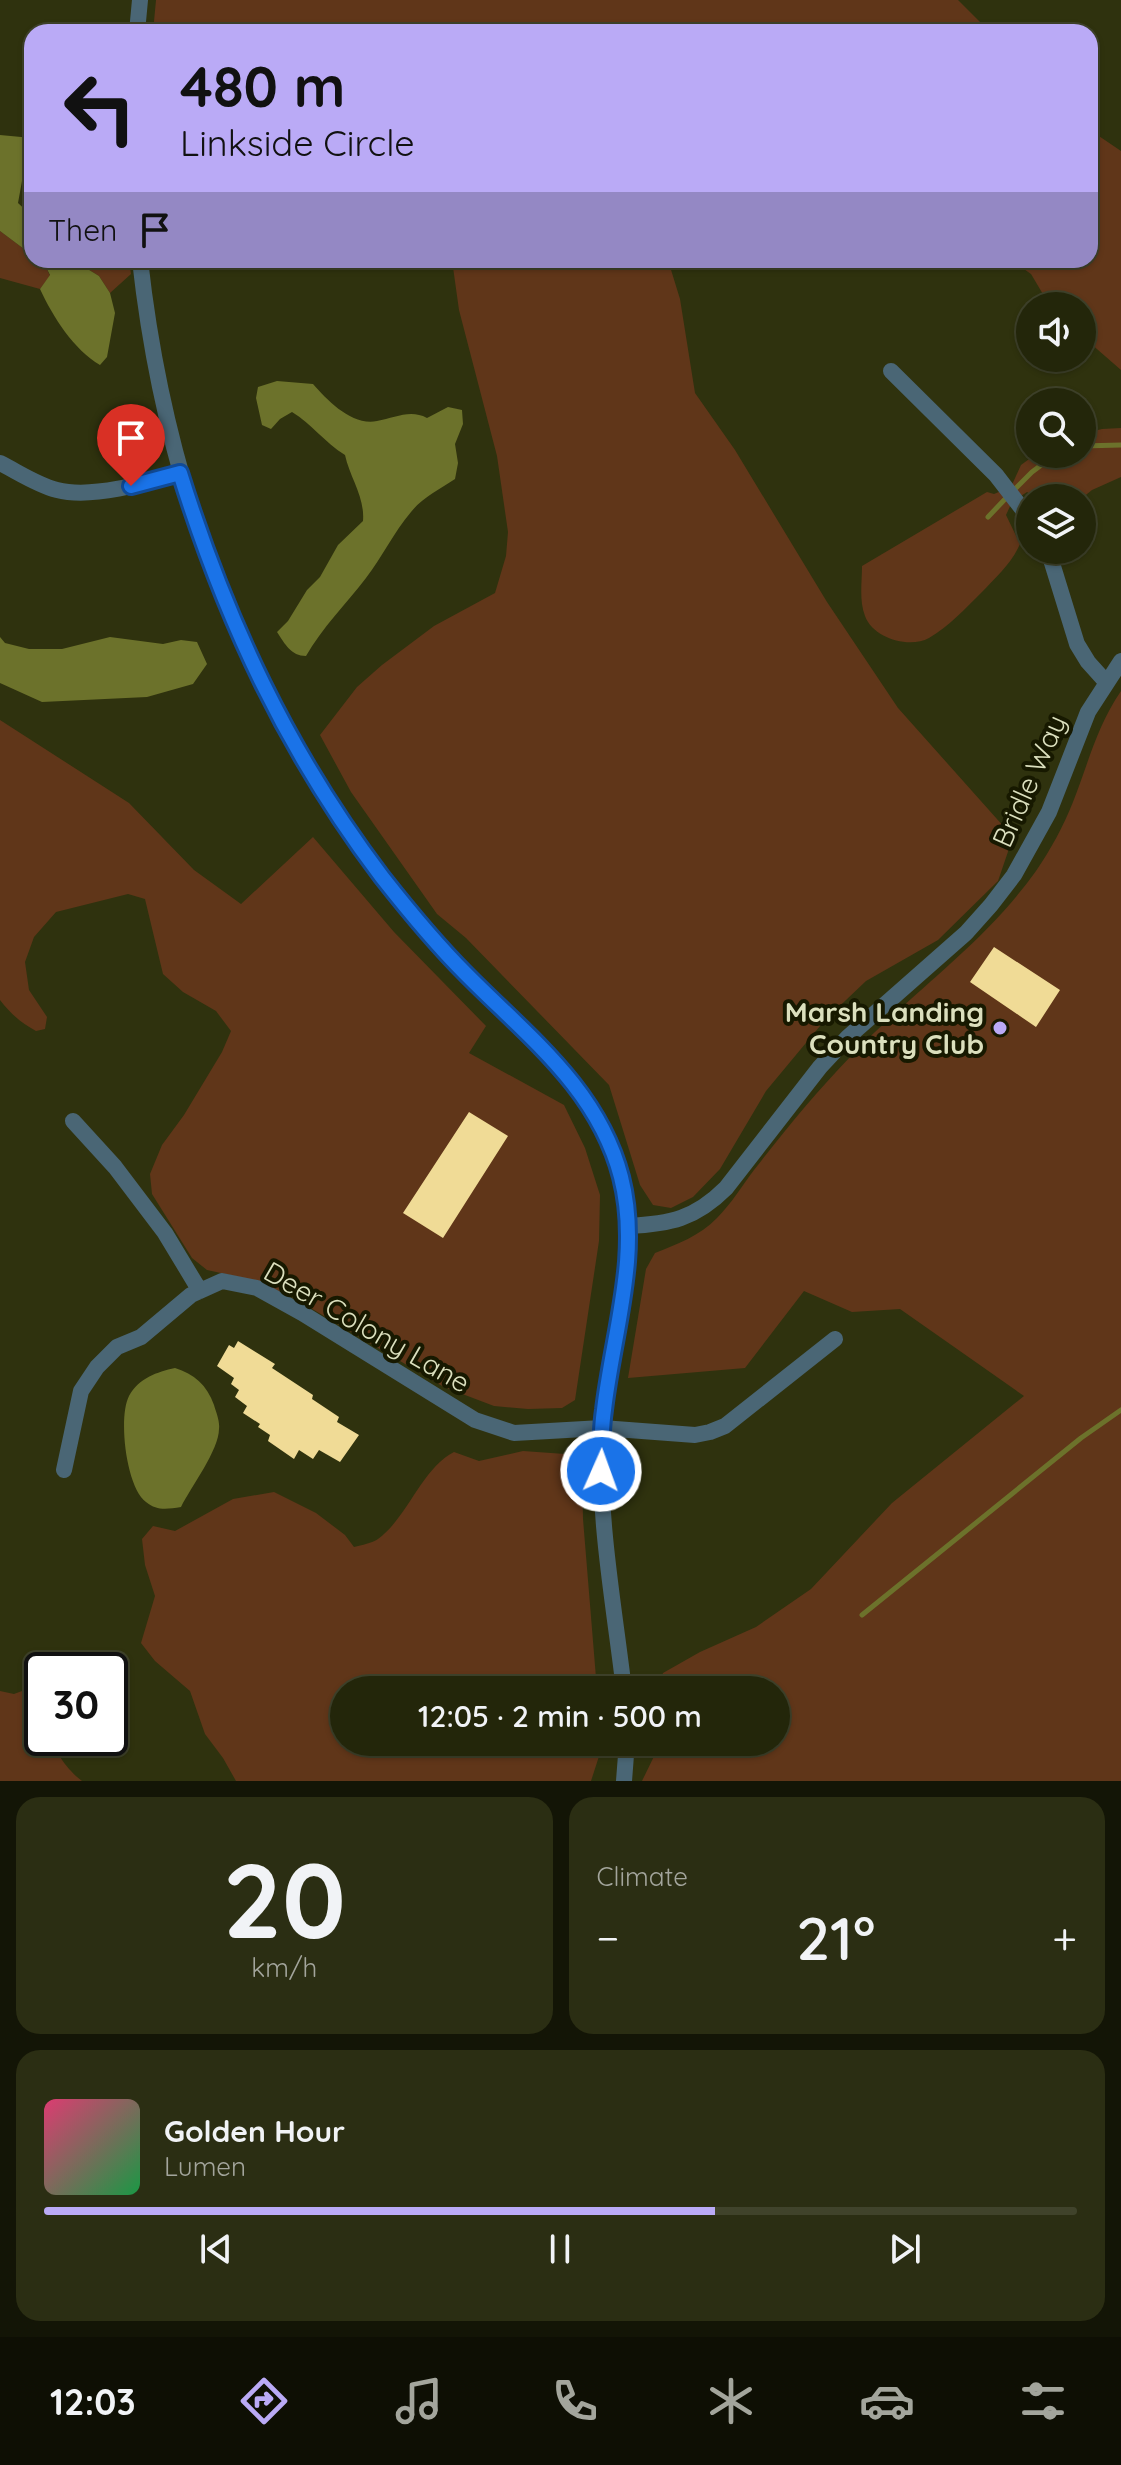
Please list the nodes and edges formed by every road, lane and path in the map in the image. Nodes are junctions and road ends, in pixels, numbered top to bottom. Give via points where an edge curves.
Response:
1 (140, 0) edge
2 (138, 24) edge
3 (141, 268) edge
4 (891, 371) dead end
5 (0, 463) edge
6 (180, 473) junction
7 (1016, 499) edge
8 (1052, 564) edge
9 (1121, 661) edge
10 (1106, 682) junction
11 (73, 1121) dead end
12 (628, 1226) junction
13 (200, 1291) junction
14 (835, 1339) dead end
15 (602, 1428) junction
16 (64, 1470) dead end
17 (622, 1676) edge
18 (626, 1756) edge
19 (624, 1781) edge

1 - 2 street
3 - 6 street via 159,384
4 - 7 street
5 - 6 street via 44,486 76,492
6 - 12 street via 247,653 307,767 382,877 430,935 543,1047 588,1102 615,1159
8 - 10 street via 1077,644
9 - 10 street, Bridle Way
10 - 12 street, Bridle Way via 1078,734 1033,844 991,905 820,1067 713,1201 678,1220
11 - 13 street via 165,1233
12 - 15 street via 626,1280
13 - 15 street, Deer Colony Lane via 222,1281 257,1288 475,1420 514,1433
13 - 16 street, Deer Colony Lane via 141,1337 117,1347 97,1367 81,1391
14 - 15 street, Deer Colony Lane via 725,1426 710,1432
15 - 17 street via 603,1512
18 - 19 street

